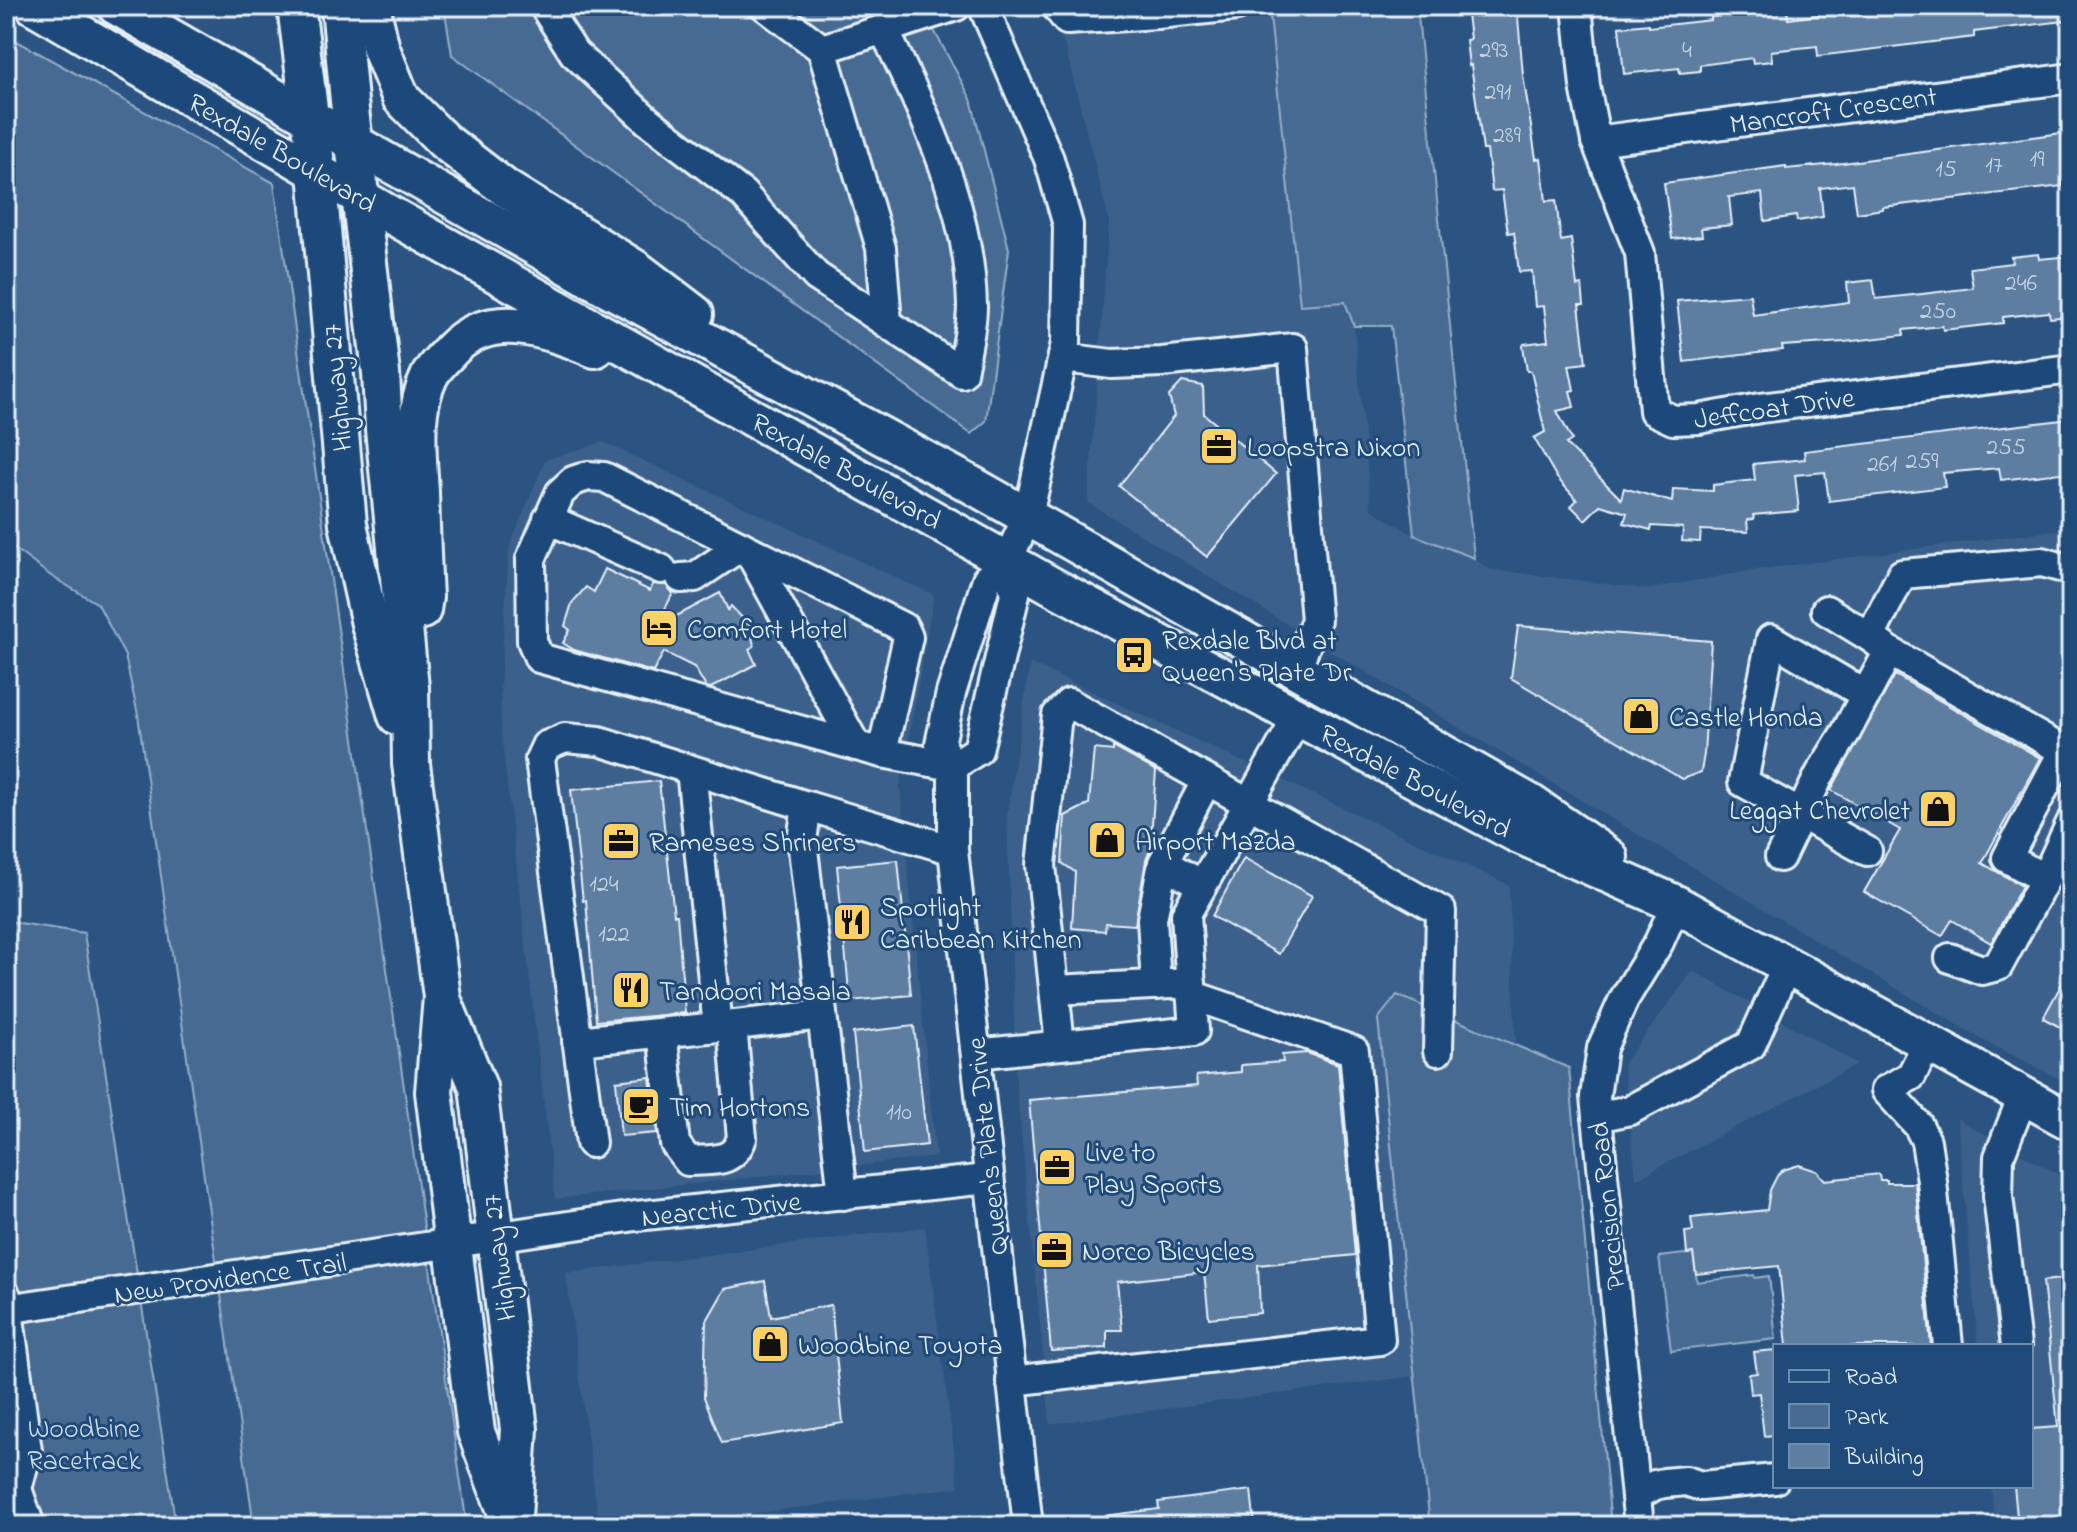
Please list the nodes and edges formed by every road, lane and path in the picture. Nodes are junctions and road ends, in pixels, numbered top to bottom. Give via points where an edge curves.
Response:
1 (34, 6) edge
2 (116, 6) edge
3 (296, 6) edge
4 (340, 6) edge
5 (371, 6) edge
6 (544, 6) edge
7 (765, 6) edge
8 (956, 6) edge
9 (983, 6) edge
10 (1056, 6) edge
11 (1237, 6) edge
12 (1577, 6) edge
13 (1156, 10) edge
14 (884, 30) junction
15 (822, 49) junction
16 (2071, 78) edge
17 (311, 119) junction
18 (1596, 141) junction
19 (354, 145) junction
20 (317, 172) junction
21 (362, 197) junction
22 (887, 322) junction
23 (1063, 358) junction
24 (662, 366) junction
25 (2071, 369) edge
26 (778, 378) junction
27 (1028, 516) junction
28 (548, 519) junction
29 (745, 548) junction
30 (1007, 561) junction
31 (2071, 570) edge
32 (1826, 610) dead end
33 (1879, 644) junction
34 (1296, 669) junction
35 (410, 687) junction
36 (1866, 695) junction
37 (1298, 717) junction
38 (869, 750) junction
39 (2068, 752) edge
40 (411, 764) junction
41 (953, 766) junction
42 (691, 770) junction
43 (1207, 780) junction
44 (1249, 803) junction
45 (807, 806) junction
46 (1801, 814) junction
47 (2071, 823) edge
48 (953, 850) junction
49 (1867, 851) dead end
50 (1780, 857) dead end
51 (1163, 863) junction
52 (2045, 879) junction
53 (1202, 885) junction
54 (1676, 904) junction
55 (1950, 958) dead end
56 (1787, 965) junction
57 (1156, 985) junction
58 (1191, 989) junction
59 (1055, 990) junction
60 (442, 997) junction
61 (822, 1015) junction
62 (725, 1026) junction
63 (662, 1033) junction
64 (577, 1041) junction
65 (1928, 1043) junction
66 (1060, 1045) junction
67 (1438, 1051) dead end
68 (976, 1054) junction
69 (2023, 1096) junction
70 (1597, 1117) junction
71 (2071, 1122) edge
72 (591, 1143) dead end
73 (988, 1179) junction
74 (843, 1195) junction
75 (496, 1237) junction
76 (454, 1244) junction
77 (7, 1305) edge
78 (1948, 1344) edge
79 (2016, 1344) edge
80 (1011, 1381) junction
81 (12, 1479) edge
82 (1773, 1479) edge
83 (1636, 1496) junction
84 (30, 1526) edge
85 (512, 1526) edge
86 (1028, 1526) edge
87 (1639, 1526) edge

1 - 20 main road, Rexdale Boulevard
2 - 17 main road, Rexdale Boulevard
3 - 17 main road, Highway 27
4 - 19 main road, Highway 27
5 - 26 main road via 401,98 444,141 505,188 636,269
6 - 22 street via 574,53 648,121 743,194 816,276
7 - 15 street
8 - 14 street
9 - 23 street, Queen's Plate Drive via 1049,159 1068,225
10 - 13 street via 1067,20
11 - 13 street
12 - 18 street, Jeffcoat Drive
14 - 15 street
14 - 22 street via 921,105 964,228 972,308 962,373
15 - 22 street via 881,248
16 - 18 street, Mancroft Crescent
17 - 19 main road, Rexdale Boulevard
17 - 20 main road, Highway 27
18 - 25 street, Jeffcoat Drive via 1640,253 1654,411 1673,420 1699,419
19 - 21 main road, Highway 27
19 - 26 main road, Rexdale Boulevard
20 - 21 main road, Rexdale Boulevard
20 - 40 main road, Highway 27 via 348,524 370,624
21 - 24 main road, Rexdale Boulevard
21 - 35 main road, Highway 27
23 - 27 street, Queen's Plate Drive
23 - 34 street via 1112,364 1162,362 1293,348 1316,620
24 - 30 main road, Rexdale Boulevard
24 - 35 main road via 615,357 558,333 505,325 463,338 433,370 417,436 424,597
26 - 27 main road, Rexdale Boulevard
27 - 30 street, Queen's Plate Drive
27 - 34 main road, Rexdale Boulevard
28 - 29 street via 671,573 695,577
28 - 29 street via 560,493 573,481 604,477
28 - 38 street via 531,559 532,641 539,658
29 - 38 street
29 - 38 street via 904,628 908,637
30 - 37 main road, Rexdale Boulevard
30 - 41 street via 1015,594 978,750
30 - 41 street, Queen's Plate Drive via 987,579 951,693 940,744
31 - 33 street via 2042,562 1902,574
32 - 33 street
33 - 36 street
33 - 39 street
34 - 54 main road, Rexdale Boulevard via 1532,804
35 - 40 main road, Highway 27
36 - 46 street
36 - 46 street via 1771,639 1743,782
37 - 44 street
37 - 54 main road, Rexdale Boulevard via 1517,834
38 - 41 street
39 - 52 street via 2007,858
40 - 60 main road, Highway 27
41 - 48 street, Queen's Plate Drive
42 - 45 street
42 - 62 street
42 - 64 street via 599,741 565,738 546,746 540,759
43 - 44 street
43 - 51 street
43 - 59 street via 1069,703 1057,715 1041,865
44 - 53 street
44 - 67 street via 1441,911
45 - 48 street
45 - 61 street via 802,840
46 - 49 street
46 - 50 street
47 - 52 street
48 - 68 street, Queen's Plate Drive
51 - 53 street
51 - 57 street via 1152,919
52 - 55 street via 1998,966 1982,970
53 - 58 street via 1186,914
54 - 56 main road, Rexdale Boulevard
54 - 70 street, Precision Road via 1602,1048
56 - 65 main road, Rexdale Boulevard
56 - 70 street via 1751,1045 1630,1110
57 - 58 street
57 - 59 street
58 - 66 street via 1194,1031
58 - 80 street via 1354,1051 1380,1340
59 - 66 street
60 - 75 main road, Highway 27 via 478,1087
60 - 76 main road, Highway 27 via 434,1092
61 - 62 street
61 - 74 street
62 - 63 street
62 - 63 street via 742,1138 737,1150 720,1159 688,1161 675,1144
63 - 64 street
64 - 72 street
65 - 69 main road, Rexdale Boulevard
65 - 78 street via 1911,1076 1886,1090 1926,1141
66 - 68 street
68 - 73 street, Queen's Plate Drive
69 - 71 main road, Rexdale Boulevard
69 - 79 street via 1999,1157 1998,1196
70 - 83 street, Precision Road
73 - 74 street, Nearctic Drive
73 - 80 street, Queen's Plate Drive
74 - 75 street, Nearctic Drive via 636,1216
75 - 76 street, Nearctic Drive
75 - 85 main road, Highway 27 via 519,1429
76 - 77 street, New Providence Trail
76 - 85 main road, Highway 27 via 476,1432
77 - 81 street via 27,1451
80 - 86 street, Queen's Plate Drive
81 - 84 street
82 - 83 street via 1701,1486 1689,1495 1657,1499
83 - 87 street, Precision Road

